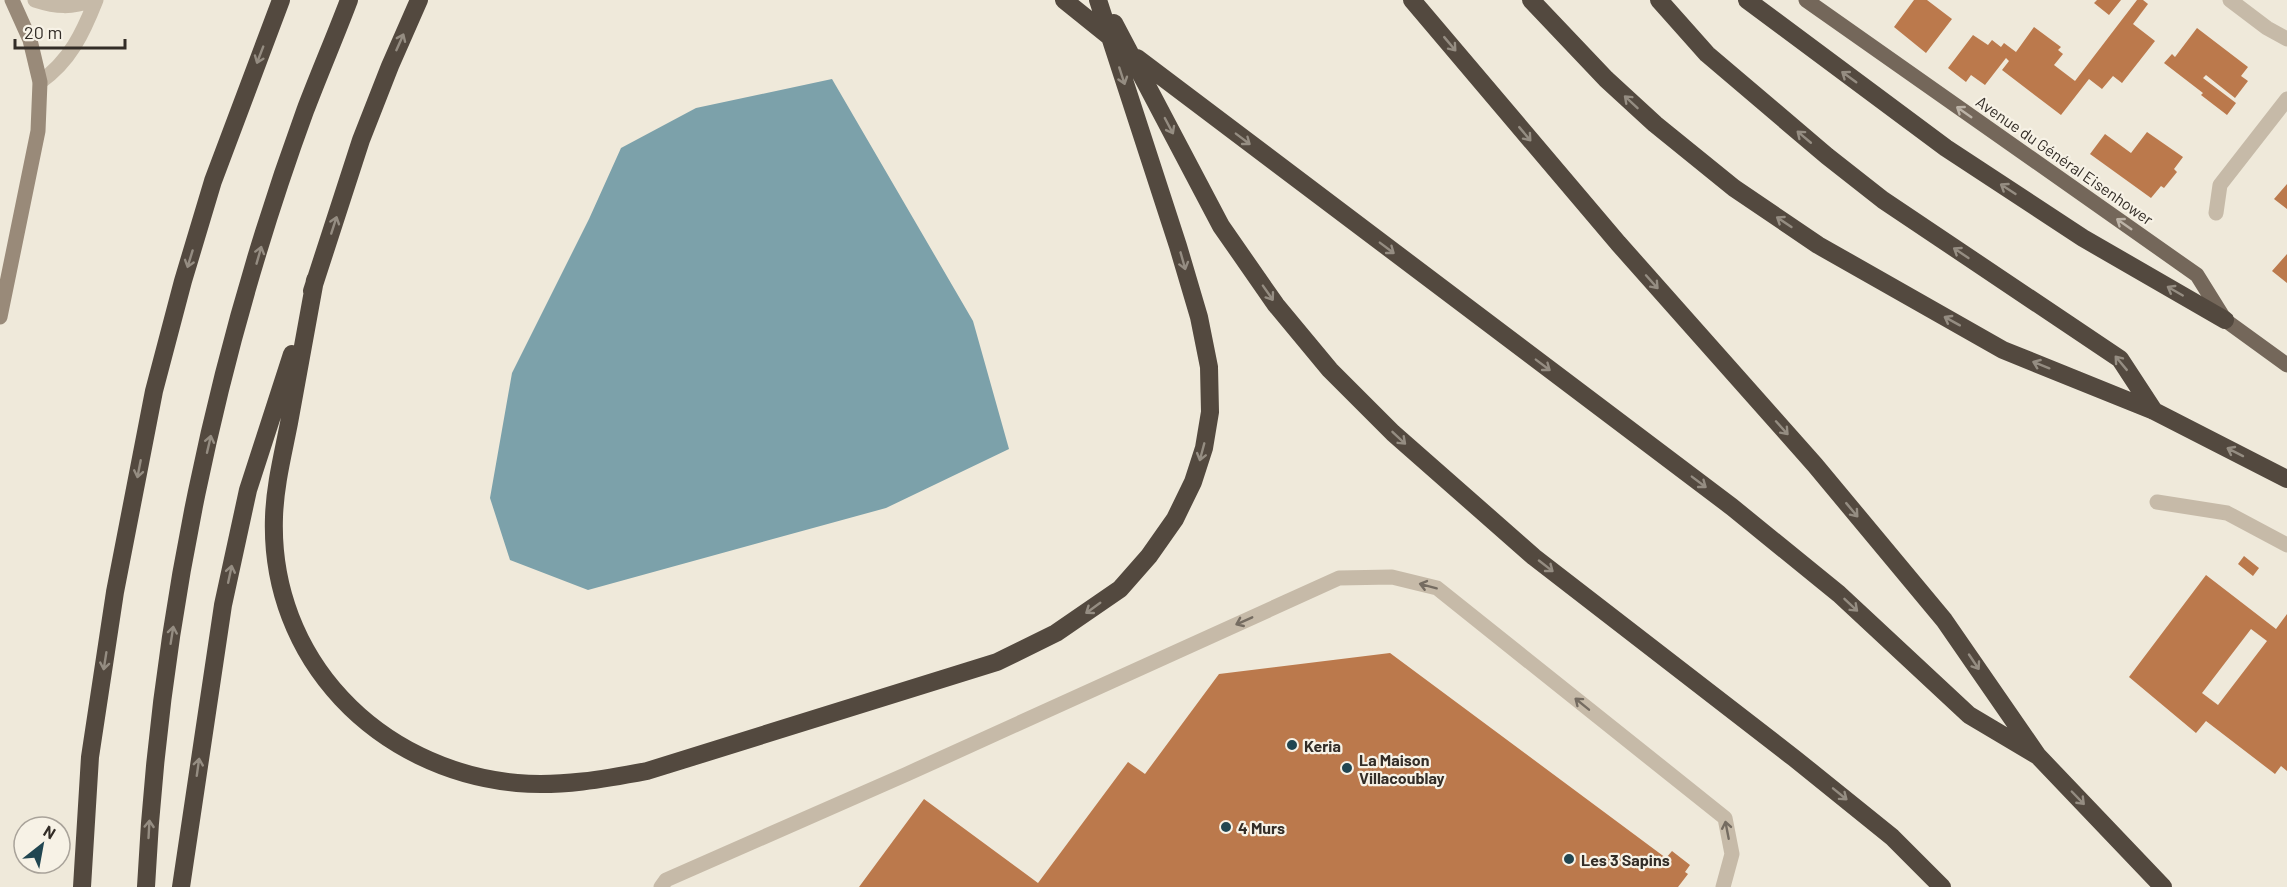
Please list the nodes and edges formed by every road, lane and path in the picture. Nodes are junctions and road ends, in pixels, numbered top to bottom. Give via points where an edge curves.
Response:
1 (12, 0) edge
2 (35, 0) edge
3 (94, 0) edge
4 (280, 0) edge
5 (349, 0) edge
6 (419, 0) edge
7 (1064, 0) edge
8 (1098, 0) edge
9 (1102, 0) edge
10 (1412, 0) edge
11 (1531, 0) edge
12 (1659, 0) edge
13 (1747, 0) edge
14 (1806, 0) edge
15 (2230, 0) edge
16 (2287, 39) edge
17 (40, 82) junction
18 (2287, 99) edge
19 (2216, 213) dead end
20 (315, 280) junction
21 (0, 317) edge
22 (2225, 320) junction
23 (2287, 365) edge
24 (2154, 411) junction
25 (2287, 479) edge
26 (2157, 502) dead end
27 (2287, 545) edge
28 (2038, 756) junction
29 (82, 887) edge
30 (146, 887) edge
31 (180, 887) edge
32 (661, 887) edge
33 (1723, 887) edge
34 (1942, 887) edge
35 (2163, 887) edge

1 - 17 street via 30,40
2 - 3 street via 75,6
3 - 17 street via 83,33 56,71
4 -> 29 highway via 213,182 154,391 115,592 90,757
30 -> 5 highway via 164,683 187,541 226,371 263,241 305,112
20 -> 6 highway via 361,140
7 -> 28 highway via 1732,507 1839,594 1969,715
8 -> 20 highway via 1199,317 1209,367 1210,412 1193,482 1175,519 1149,556 1120,589 1092,610 997,662 647,771 610,778 518,783 444,768 403,748 369,725 341,699 315,666 296,632 276,560 274,517 280,470
9 -> 34 highway via 1221,226 1276,305 1330,370 1393,433 1525,549 1821,779 1892,837
10 -> 28 highway via 1618,243 1815,465 1944,620
24 -> 11 highway via 2003,350 1818,245 1734,188 1655,124 1606,80
24 -> 12 highway via 2120,359 1883,200 1707,54
22 -> 13 highway via 2083,238 1946,148
22 -> 14 main road, Avenue du Général Eisenhower via 2197,275
15 - 16 street
17 - 21 street via 38,131
18 - 19 street via 2220,185
31 -> 20 highway via 223,605 248,490
22 - 23 main road, Avenue du Général Eisenhower
25 -> 24 highway
26 - 27 street via 2227,513
28 -> 35 highway
33 -> 32 street via 1732,854 1725,818 1437,588 1392,577 1339,578 666,880

